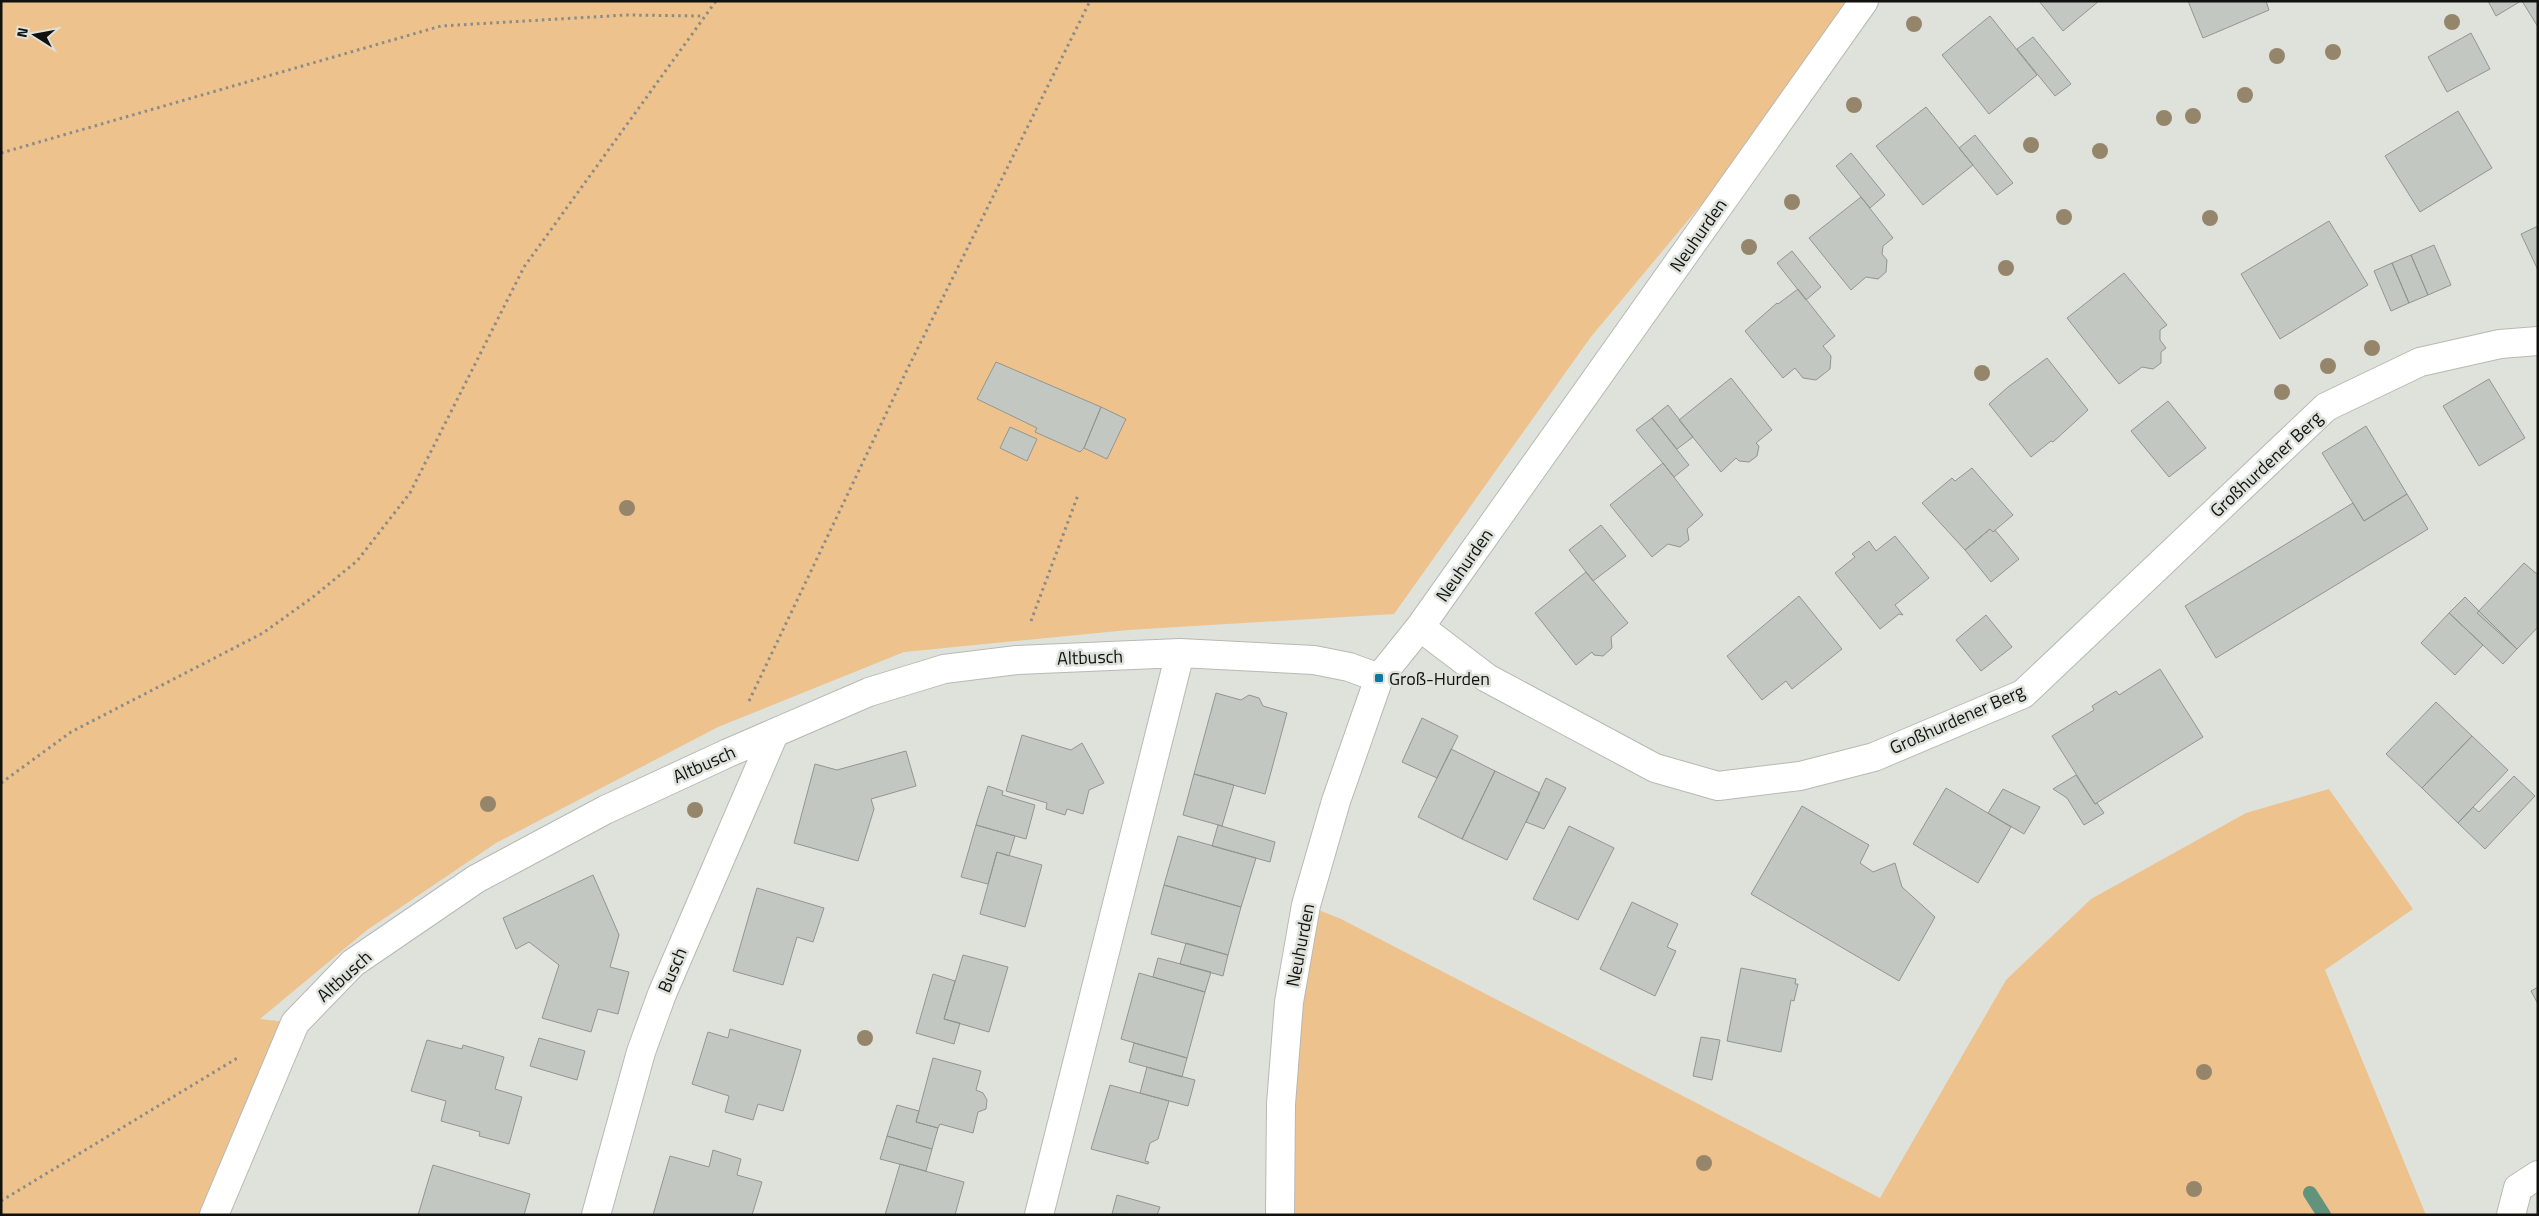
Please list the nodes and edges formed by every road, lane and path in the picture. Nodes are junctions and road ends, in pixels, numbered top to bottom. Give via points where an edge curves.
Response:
1 (716, 1) edge
2 (1090, 1) edge
3 (1864, 1) edge
4 (704, 16) junction
5 (1, 153) edge
6 (2538, 341) edge
7 (1078, 494) dead end
8 (1420, 627) junction
9 (1180, 654) junction
10 (1017, 660) junction
11 (1379, 678) junction
12 (774, 734) junction
13 (728, 753) junction
14 (1, 783) edge
15 (245, 1053) dead end
16 (2538, 1175) edge
17 (1, 1201) edge
18 (214, 1215) edge
19 (596, 1215) edge
20 (1039, 1215) edge
21 (1280, 1215) edge
22 (2511, 1215) edge

1 - 4 path
2 - 13 path via 905,374 758,680
3 - 8 street, Neuhurden
4 - 5 path via 626,15 441,26
4 - 14 path via 524,268 410,493 357,561 263,632 71,732
6 - 8 street, Großhurdener Berg via 2500,344 2420,362 2326,407 2023,694 1874,757 1800,776 1718,786 1655,768 1487,678
7 - 10 path
8 - 11 street, Neuhurden
9 - 10 street, Altbusch
9 - 11 street, Altbusch via 1314,660 1349,667
9 - 20 street
10 - 12 street, Altbusch via 944,669 869,692
11 - 21 street, Neuhurden via 1336,801 1303,922 1288,1011
12 - 13 street, Altbusch
12 - 19 street, Busch via 662,994 641,1052
13 - 18 street, Altbusch via 605,810 476,879 352,963 295,1023
15 - 17 path
16 - 22 street via 2518,1188

